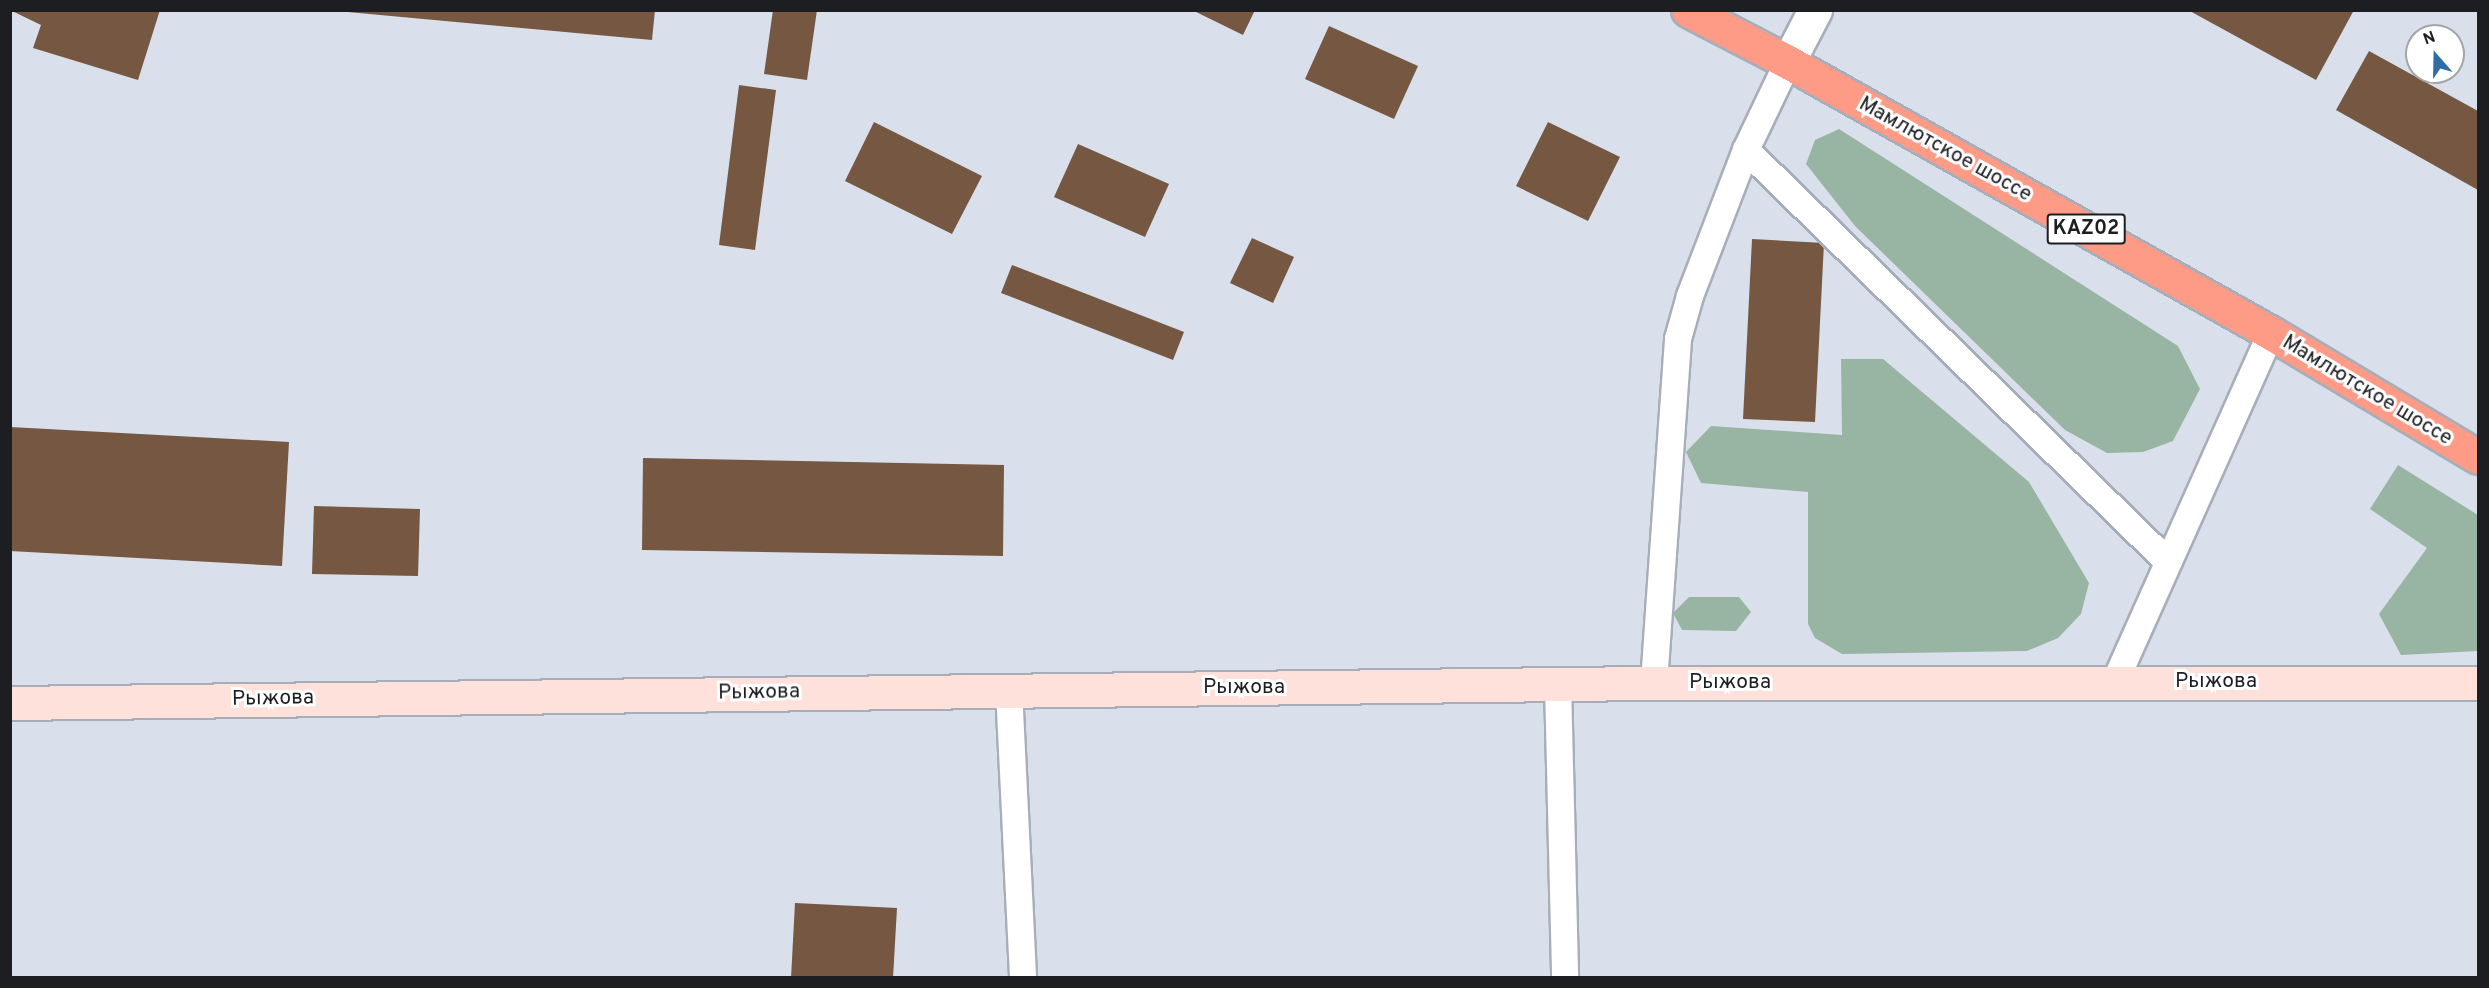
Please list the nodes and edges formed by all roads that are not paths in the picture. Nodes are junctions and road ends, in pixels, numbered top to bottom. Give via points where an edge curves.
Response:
1 (1688, 10) edge
2 (1815, 10) edge
3 (1788, 62) junction
4 (1746, 150) junction
5 (2271, 333) junction
6 (2478, 457) edge
7 (2168, 562) junction
8 (2115, 682) junction
9 (1654, 683) junction
10 (2478, 683) edge
11 (1558, 685) junction
12 (1009, 690) junction
13 (10, 703) edge
14 (1023, 978) edge
15 (1565, 978) edge

1 - 3 highway, Мамлютское шоссе / KAZ02
2 - 3 street
3 - 4 lane
3 - 5 highway, Мамлютское шоссе / KAZ02
4 - 7 lane
4 - 9 lane via 1690,296 1678,339
5 - 6 highway, Мамлютское шоссе / KAZ02
5 - 7 lane
7 - 8 lane
8 - 9 street, Рыжова
8 - 10 street, Рыжова
9 - 11 street, Рыжова
11 - 12 street, Рыжова
11 - 15 lane
12 - 13 street, Рыжова
12 - 14 lane

